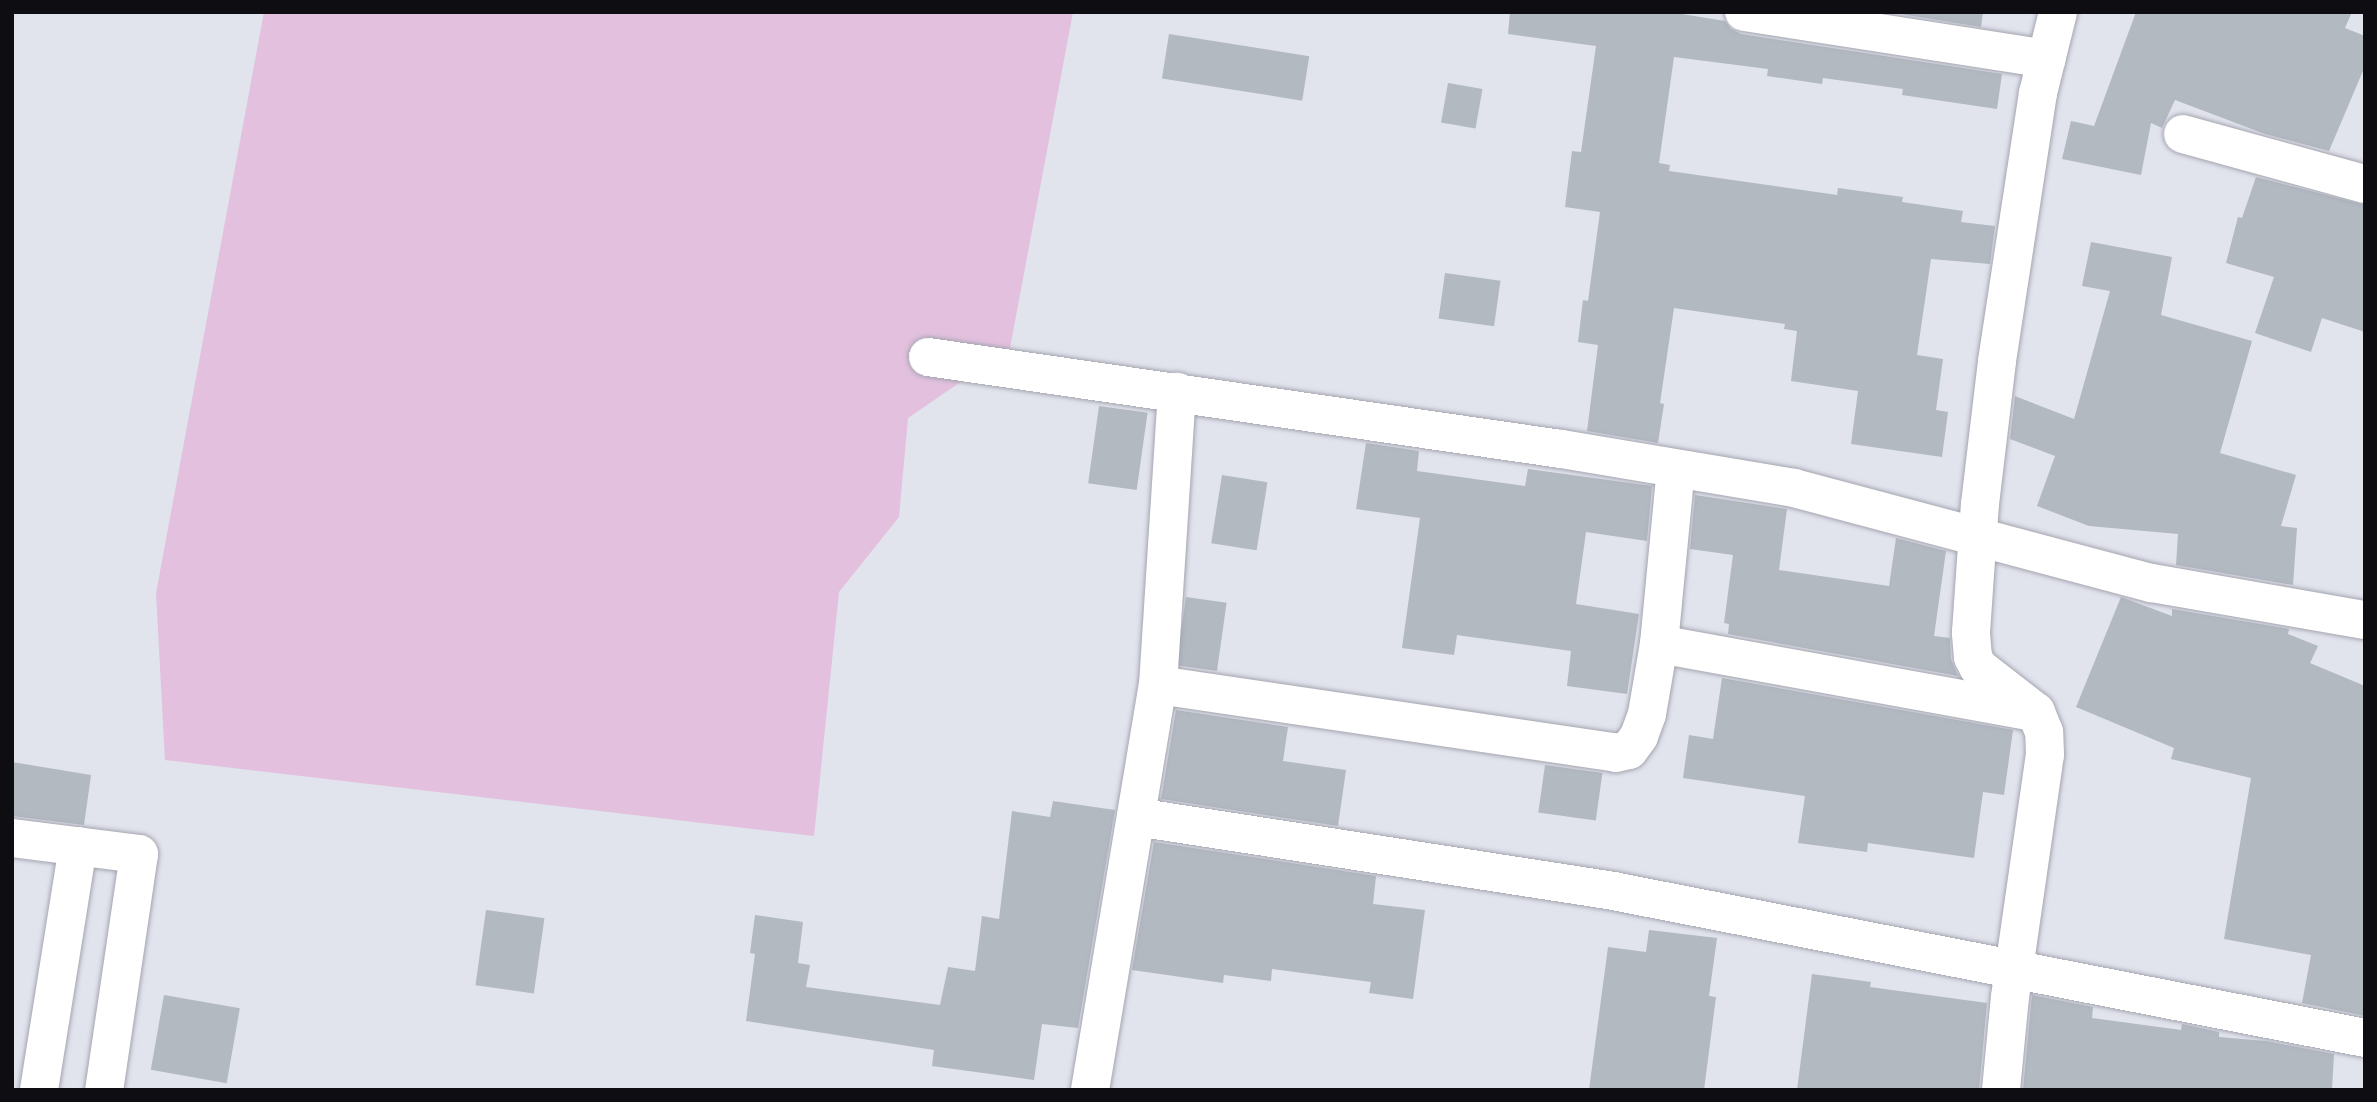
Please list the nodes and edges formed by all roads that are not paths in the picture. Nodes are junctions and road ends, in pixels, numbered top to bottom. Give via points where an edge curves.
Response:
1 (1744, 12) edge
2 (2058, 12) edge
3 (2046, 59) junction
4 (2183, 134) dead end
5 (2365, 184) edge
6 (928, 357) dead end
7 (1177, 392) junction
8 (1676, 469) junction
9 (1978, 536) junction
10 (2365, 620) edge
11 (1659, 644) junction
12 (1158, 685) junction
13 (2036, 712) junction
14 (1136, 817) junction
15 (12, 838) edge
16 (78, 846) junction
17 (2017, 968) junction
18 (2365, 1038) edge
19 (39, 1090) edge
20 (104, 1090) edge
21 (1090, 1090) edge
22 (2001, 1090) edge

1 - 3 street
2 - 3 street
3 - 9 street via 1997,361
4 - 5 street
6 - 7 street
7 - 8 street
7 - 12 street
8 - 9 street via 1794,488
8 - 11 street
9 - 10 street via 2152,583
9 - 13 street via 1971,632 1974,663
11 - 12 street via 1639,736 1629,750 1616,753
11 - 13 street
12 - 14 street
13 - 17 street via 2044,732 2045,755
14 - 17 street via 1613,891
14 - 21 street
15 - 16 street
16 - 19 street
16 - 20 street via 139,854
17 - 18 street
17 - 22 street

